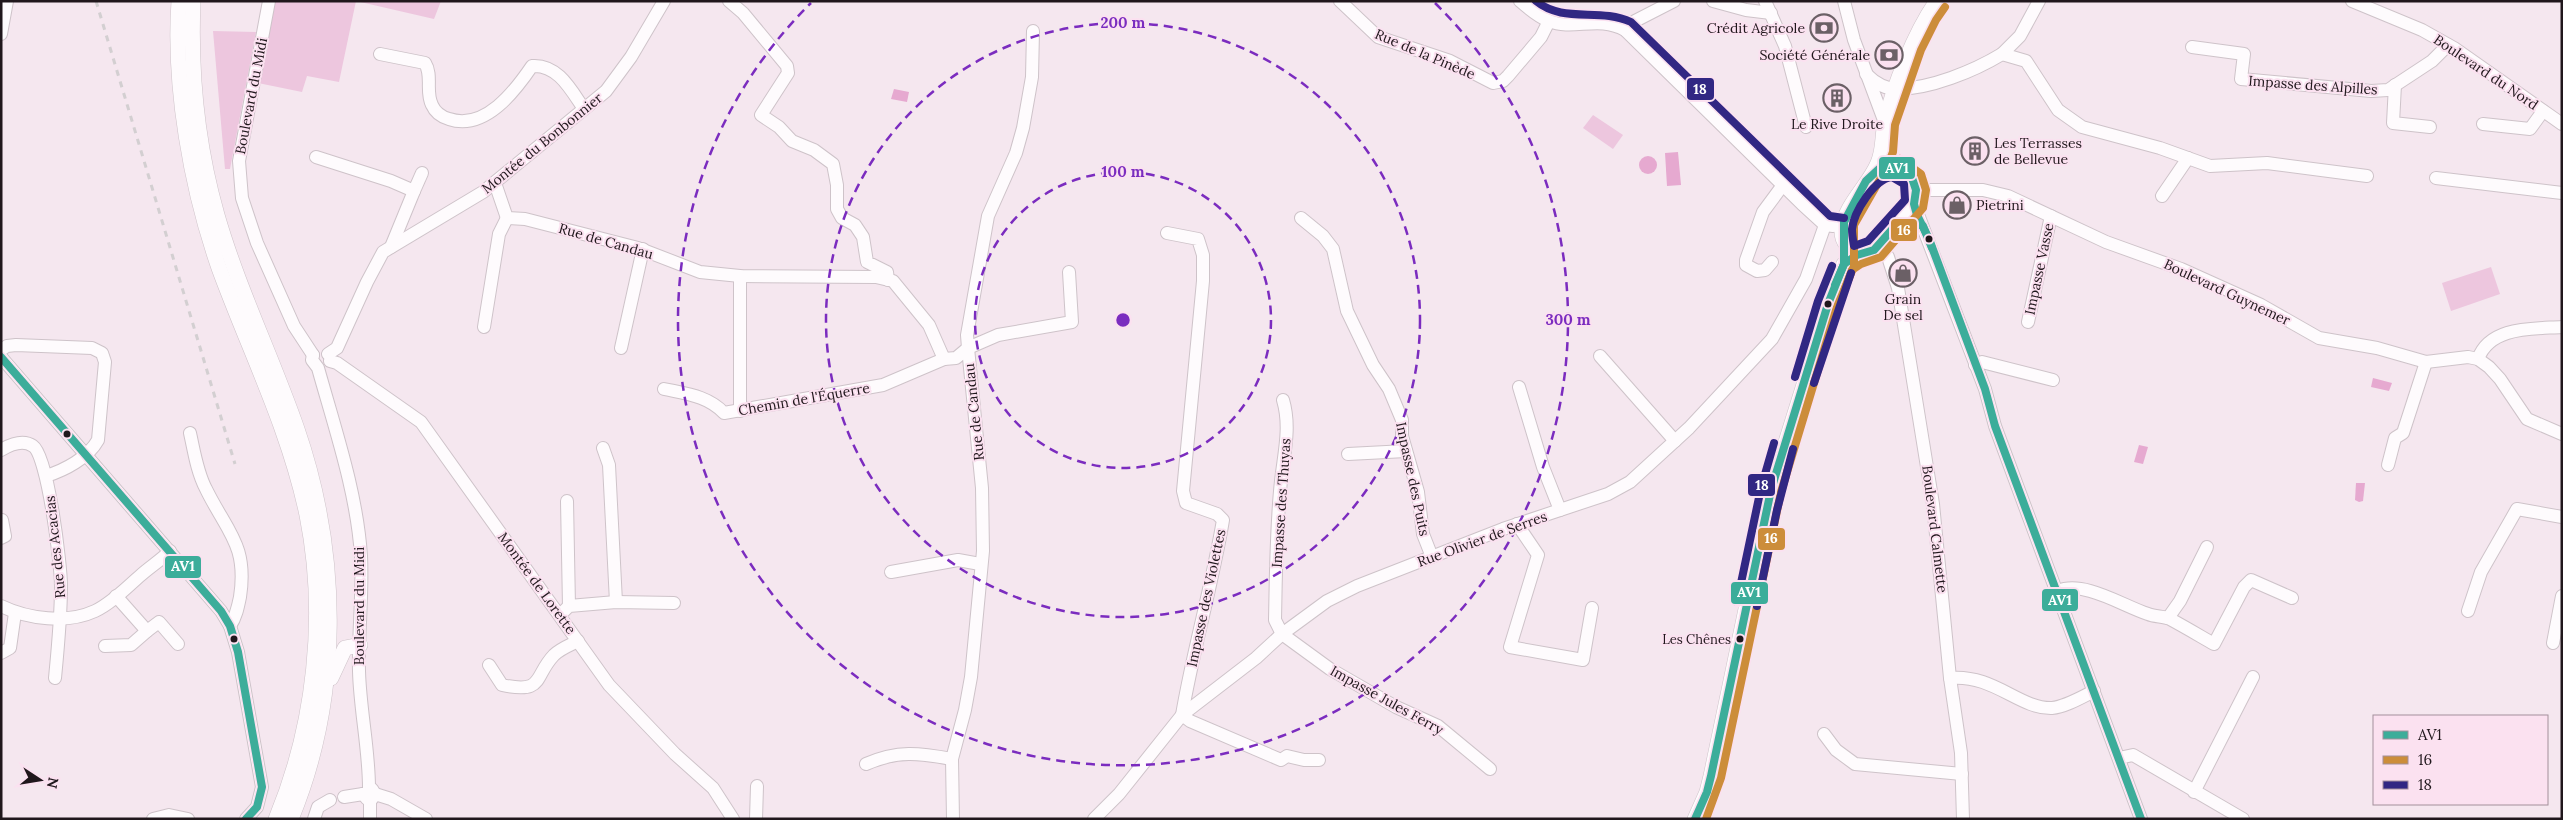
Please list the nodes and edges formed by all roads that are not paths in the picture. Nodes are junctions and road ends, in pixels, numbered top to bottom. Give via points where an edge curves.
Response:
1 (7, 1) edge
2 (179, 1) edge
3 (193, 1) edge
4 (269, 1) edge
5 (664, 1) edge
6 (729, 1) edge
7 (1340, 1) edge
8 (1520, 1) edge
9 (1674, 1) edge
10 (1713, 1) edge
11 (1844, 1) edge
12 (1937, 1) edge
13 (2039, 1) edge
14 (2352, 1) edge
15 (1768, 7) edge
16 (1549, 21) junction
17 (1625, 30) junction
18 (1034, 31) dead end
19 (1, 34) edge
20 (2448, 45) junction
21 (2192, 47) dead end
22 (380, 54) dead end
23 (2002, 54) junction
24 (1866, 74) junction
25 (2395, 85) junction
26 (1897, 89) junction
27 (584, 108) junction
28 (2543, 111) junction
29 (1885, 123) junction
30 (2483, 124) dead end
31 (2562, 124) edge
32 (1806, 127) dead end
33 (2430, 127) dead end
34 (1883, 150) junction
35 (316, 157) dead end
36 (2188, 158) junction
37 (1895, 167) junction
38 (1874, 172) junction
39 (422, 173) dead end
40 (2367, 176) dead end
41 (2436, 178) dead end
42 (495, 182) junction
43 (1782, 185) junction
44 (414, 190) junction
45 (2562, 193) edge
46 (2162, 196) dead end
47 (1915, 197) junction
48 (2051, 216) junction
49 (506, 218) junction
50 (1301, 218) dead end
51 (1897, 224) junction
52 (1825, 225) junction
53 (1923, 226) junction
54 (1167, 233) dead end
55 (1843, 235) junction
56 (1880, 244) junction
57 (391, 247) junction
58 (643, 249) junction
59 (1863, 253) junction
60 (1772, 262) dead end
61 (1844, 264) junction
62 (1069, 272) dead end
63 (740, 276) junction
64 (888, 280) junction
65 (2028, 322) dead end
66 (484, 327) dead end
67 (2562, 328) edge
68 (621, 348) dead end
69 (968, 348) junction
70 (1, 350) edge
71 (313, 355) junction
72 (1600, 356) dead end
73 (1, 357) edge
74 (329, 357) junction
75 (944, 359) junction
76 (2478, 359) junction
77 (2426, 362) junction
78 (1975, 365) junction
79 (318, 368) junction
80 (2053, 380) dead end
81 (1519, 387) dead end
82 (664, 390) dead end
83 (1283, 400) dead end
84 (740, 411) junction
85 (190, 433) dead end
86 (2562, 434) edge
87 (1675, 441) junction
88 (603, 448) dead end
89 (1, 450) edge
90 (1406, 451) junction
91 (84, 454) junction
92 (1348, 454) dead end
93 (2388, 465) dead end
94 (46, 476) junction
95 (567, 501) dead end
96 (1560, 510) junction
97 (2562, 517) edge
98 (2, 520) edge
99 (1517, 524) junction
100 (1, 538) edge
101 (2207, 547) dead end
102 (170, 551) junction
103 (1432, 556) junction
104 (980, 564) junction
105 (891, 572) dead end
106 (2058, 591) junction
107 (116, 596) junction
108 (2562, 596) edge
109 (2292, 598) dead end
110 (616, 602) junction
111 (674, 603) dead end
112 (1, 606) edge
113 (1592, 608) dead end
114 (565, 610) junction
115 (2468, 611) dead end
116 (15, 613) junction
117 (61, 617) junction
118 (2168, 618) junction
119 (230, 626) junction
120 (147, 630) junction
121 (1282, 634) junction
122 (578, 641) junction
123 (2553, 643) dead end
124 (178, 644) dead end
125 (360, 645) junction
126 (105, 646) dead end
127 (1, 653) edge
128 (488, 665) dead end
129 (2253, 677) dead end
130 (55, 678) dead end
131 (1950, 678) junction
132 (2094, 691) junction
133 (324, 699) junction
134 (1182, 715) junction
135 (1824, 734) dead end
136 (300, 744) junction
137 (2119, 758) junction
138 (952, 759) junction
139 (1319, 760) dead end
140 (866, 764) dead end
141 (1490, 769) dead end
142 (1962, 774) junction
143 (757, 786) dead end
144 (2194, 792) junction
145 (369, 794) junction
146 (344, 797) dead end
147 (330, 800) dead end
148 (153, 819) edge
149 (188, 819) edge
150 (246, 819) edge
151 (267, 819) edge
152 (276, 819) edge
153 (291, 819) edge
154 (314, 819) edge
155 (370, 819) edge
156 (426, 819) edge
157 (733, 819) edge
158 (756, 819) edge
159 (953, 819) edge
160 (1094, 819) edge
161 (1695, 819) edge
162 (1963, 819) edge
163 (2141, 819) edge
164 (2243, 819) edge

1 - 19 street
2 - 136 main road via 185,126 202,211 219,268 291,454 311,540 316,596 315,647
3 - 133 main road via 196,106 210,187 234,266 297,430 323,533 330,608
4 - 71 street, Boulevard du Midi via 239,161 242,198 257,243 294,326
5 - 27 street, Montée du Bonbonnier via 631,57 606,90
6 - 64 street via 787,66 788,73 760,115 779,127 792,141 814,150 833,164 837,209 863,237 867,262 887,272
7 - 16 street, Rue de la Pinède via 1378,37 1450,62 1493,83 1508,76 1541,37
8 - 16 street
9 - 17 street via 1635,21
10 - 15 street via 1746,10
11 - 24 street
12 - 26 main road via 1912,46
13 - 23 street via 2020,36
14 - 20 street, Boulevard du Nord via 2422,30
15 - 32 street via 1785,46
16 - 17 street via 1607,23
17 - 43 street
18 - 69 street via 1032,77 1023,128 1016,153 988,216 967,335
20 - 25 street, Impasse des Alpilles via 2432,61
20 - 28 street, Boulevard du Nord
21 - 25 street, Impasse des Alpilles via 2244,54 2241,79 2371,91 2388,90
22 - 27 street via 425,63 429,70 432,105 442,117 453,121 493,111 532,66 539,65 564,80
23 - 26 street via 1978,68 1930,84
23 - 36 street via 2026,61 2058,110 2082,127
24 - 26 street via 1878,84
24 - 29 street
25 - 33 street via 2392,123
26 - 29 main road
27 - 42 street, Montée du Bonbonnier
28 - 30 street via 2530,129
28 - 31 street, Boulevard du Nord
29 - 34 main road
34 - 37 main road
34 - 38 main road
35 - 44 street
36 - 40 street via 2210,166 2267,163
36 - 46 street
37 - 38 main road
37 - 47 main road via 1908,174
38 - 55 main road via 1866,181
39 - 44 street
41 - 45 street
42 - 49 street
42 - 57 street, Montée du Bonbonnier
43 - 52 street
43 - 60 street via 1763,212 1746,260 1746,264 1757,271 1765,270
44 - 57 street
47 - 48 street, Boulevard Guynemer via 1983,190 2008,196
47 - 51 main road
47 - 53 street
48 - 65 street, Impasse Vasse
48 - 77 street, Boulevard Guynemer via 2261,305 2319,338 2377,348
49 - 58 street, Rue de Candau via 525,218
49 - 66 street via 499,234
50 - 90 street, Impasse des Puits via 1333,249 1347,311 1369,358 1389,389 1402,420
51 - 53 street
51 - 56 main road
52 - 55 street
52 - 87 street, Rue Olivier de Serres via 1806,279 1772,339
53 - 78 street
54 - 134 street, Impasse des Violettes via 1198,239 1203,255 1183,491 1186,503 1217,514 1223,520 1214,575 1190,667
55 - 59 main road via 1850,248
55 - 61 main road
56 - 59 main road
56 - 131 street, Boulevard Calmette via 1888,256 1898,288 1933,504
57 - 74 street, Montée du Bonbonnier via 383,252 337,348
58 - 63 street, Rue de Candau via 700,272
58 - 68 street
59 - 61 main road
61 - 161 main road via 1828,304 1778,463 1711,776
62 - 69 street via 1072,322 998,335
63 - 64 street, Rue de Candau via 876,277
63 - 84 street
64 - 75 street, Rue de Candau via 893,281 929,325
67 - 76 street via 2500,335 2485,344
69 - 75 street, Rue de Candau via 956,358
69 - 104 street, Rue de Candau via 982,488
70 - 91 street via 16,345 92,348 102,353 105,362 100,433 94,446
71 - 74 street via 321,350
71 - 79 street
72 - 87 street
73 - 91 street
74 - 79 street via 326,367
74 - 114 street, Montée de Lorette via 421,422
75 - 84 street, Chemin de l'Équerre via 883,385
76 - 77 street, Boulevard Guynemer via 2468,357
76 - 86 street via 2500,379 2526,419
77 - 93 street via 2403,433 2395,438
78 - 80 street via 1982,362
78 - 106 street
79 - 125 street, Boulevard du Midi via 356,518 361,556
81 - 96 street via 1542,467
82 - 84 street, Chemin de l'Équerre via 695,395 714,403 724,413
83 - 121 street, Impasse des Thuyas via 1286,446 1281,480 1275,620
85 - 119 street via 205,488 238,546 241,559 242,586 238,609
87 - 96 street, Rue Olivier de Serres via 1621,488
88 - 110 street via 608,465
89 - 94 street, Rue des Acacias via 12,444 34,446 41,455
90 - 92 street
90 - 103 street, Impasse des Puits
91 - 94 street via 65,470
91 - 102 street
94 - 117 street, Rue des Acacias via 61,584
95 - 114 street
96 - 99 street, Rue Olivier de Serres
97 - 115 street via 2517,509 2481,572
98 - 100 street via 5,536
99 - 103 street, Rue Olivier de Serres
99 - 113 street via 1538,555 1510,647 1583,660
101 - 118 street
102 - 107 street
102 - 119 street via 222,611
103 - 121 street, Rue Olivier de Serres via 1327,601
104 - 105 street via 958,560
104 - 138 street, Rue de Candau via 971,676 966,710
106 - 118 street via 2076,588 2093,592 2151,615
106 - 132 street
107 - 117 street via 90,612
107 - 120 street
108 - 123 street
109 - 118 street via 2251,580 2244,587 2214,644
110 - 111 street
110 - 114 street
112 - 116 street
114 - 122 street, Montée de Lorette
116 - 117 street
116 - 127 street via 10,648
117 - 130 street, Rue des Acacias
119 - 150 street via 238,652 262,787 257,807
120 - 124 street via 158,622
120 - 126 street via 131,645
121 - 134 street, Rue Olivier de Serres
121 - 141 street, Impasse Jules Ferry via 1330,669 1396,707 1438,726
122 - 128 street via 556,653 539,681 532,686 502,685
122 - 157 street, Montée de Lorette via 609,685 714,788
125 - 133 main road via 345,648 340,654
125 - 145 street, Boulevard du Midi via 359,670 369,761
129 - 144 street
131 - 132 street via 1978,679 2032,704 2052,708
131 - 142 street, Boulevard Calmette
132 - 137 street
133 - 153 main road via 305,779
134 - 139 street via 1282,760 1287,756
134 - 160 street, Rue Olivier de Serres via 1119,794
135 - 142 street via 1836,750 1855,764
136 - 151 main road
136 - 152 main road
137 - 144 street via 2133,755
137 - 163 street
138 - 140 street via 915,753 886,755
138 - 159 street, Rue de Candau
142 - 162 street, Boulevard Calmette
143 - 158 street
144 - 164 street
145 - 146 street
145 - 155 street, Boulevard du Midi
145 - 156 street via 391,799
147 - 154 street via 318,807
148 - 149 street via 169,815

